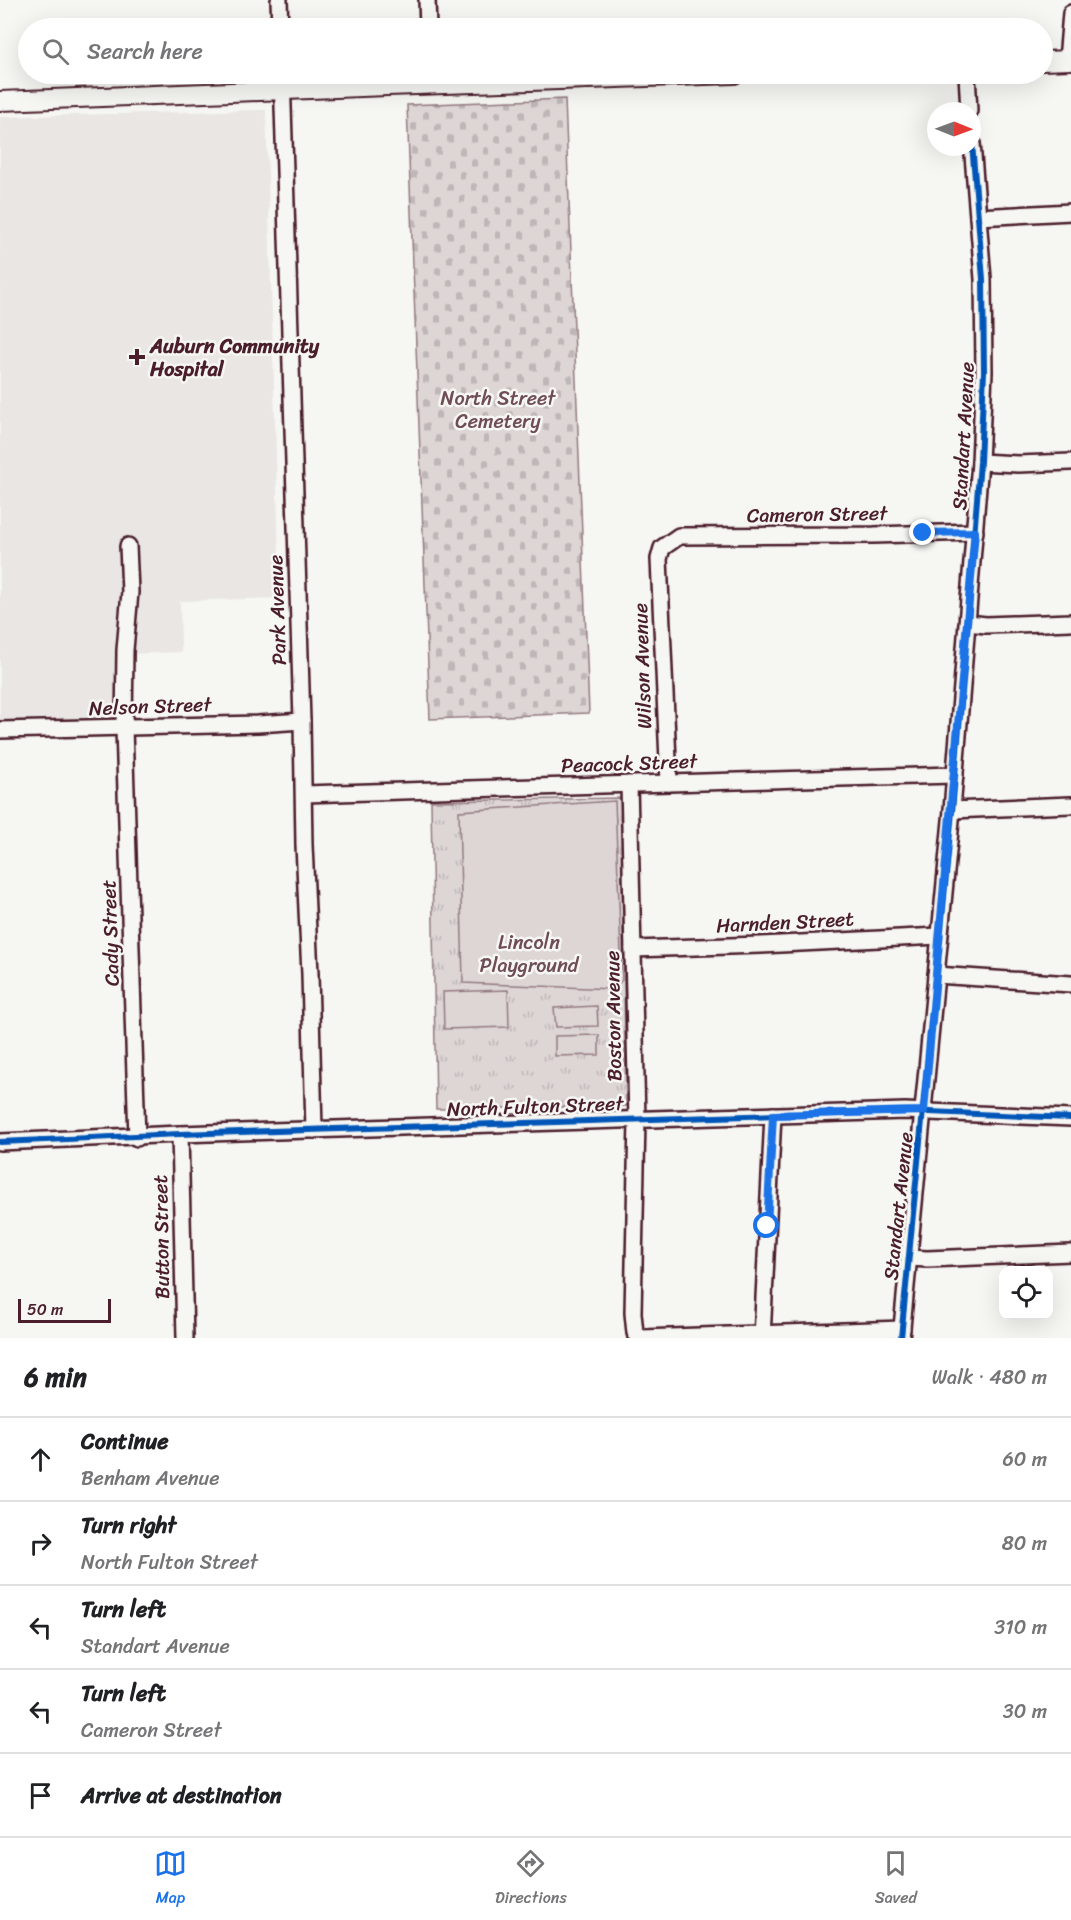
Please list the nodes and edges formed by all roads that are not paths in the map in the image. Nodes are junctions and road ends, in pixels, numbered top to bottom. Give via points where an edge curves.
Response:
1 (279, 0) edge
2 (428, 0) edge
3 (1071, 13) edge
4 (280, 18) edge
5 (428, 18) edge
6 (1069, 60) edge
7 (1053, 61) edge
8 (252, 84) edge
9 (282, 84) edge
10 (968, 84) edge
11 (0, 101) edge
12 (969, 102) edge
13 (973, 156) edge
14 (1071, 212) edge
15 (978, 217) junction
16 (980, 462) junction
17 (1071, 462) edge
18 (975, 532) junction
19 (128, 546) dead end
20 (662, 548) joint
21 (1071, 622) edge
22 (968, 623) junction
23 (302, 721) junction
24 (124, 728) junction
25 (0, 730) edge
26 (955, 775) junction
27 (669, 783) junction
28 (629, 784) junction
29 (304, 794) junction
30 (1071, 805) edge
31 (952, 810) junction
32 (939, 936) junction
33 (633, 949) junction
34 (936, 975) junction
35 (1071, 984) edge
36 (924, 1111) junction
37 (773, 1115) junction
38 (1071, 1118) edge
39 (637, 1120) junction
40 (314, 1130) junction
41 (180, 1134) junction
42 (136, 1138) junction
43 (0, 1143) edge
44 (1071, 1253) edge
45 (909, 1258) junction
46 (902, 1334) edge
47 (824, 1335) edge
48 (762, 1336) edge
49 (185, 1338) edge

1 - 4 street
2 - 5 street
3 - 6 street
6 - 7 main road
8 - 11 main road
9 - 23 street, Park Avenue
10 - 12 street
13 - 15 street, Standart Avenue
14 - 15 street
15 - 16 street, Standart Avenue via 984,372
16 - 17 street
16 - 18 street, Standart Avenue
18 - 20 street, Cameron Street via 679,536
18 - 22 street, Standart Avenue
19 - 24 street, Cady Street via 130,592
20 - 27 street, Wilson Avenue via 659,559
21 - 22 street
22 - 26 street, Standart Avenue
23 - 24 street, Nelson Street
23 - 29 street, Park Avenue
24 - 25 street, Nelson Street
24 - 42 street, Cady Street
26 - 27 street, Peacock Street
26 - 31 street, Standart Avenue
27 - 28 street, Peacock Street
28 - 29 street, Peacock Street
28 - 33 street, Boston Avenue
29 - 40 street, Park Avenue
30 - 31 street
31 - 32 street, Standart Avenue
32 - 33 street, Harnden Street
32 - 34 street, Standart Avenue
33 - 39 street, Boston Avenue
34 - 35 street
34 - 36 street, Standart Avenue
36 - 37 street, North Fulton Street
36 - 38 street, North Fulton Street
36 - 45 street, Standart Avenue
37 - 39 street, North Fulton Street
37 - 48 street
39 - 40 street, North Fulton Street
39 - 48 street, Boston Avenue via 635,1333 638,1337
40 - 41 street, North Fulton Street
41 - 42 street, North Fulton Street
41 - 49 street, Button Street
42 - 43 street, North Fulton Street
44 - 45 street
45 - 46 street, Standart Avenue
46 - 47 street
47 - 48 street

